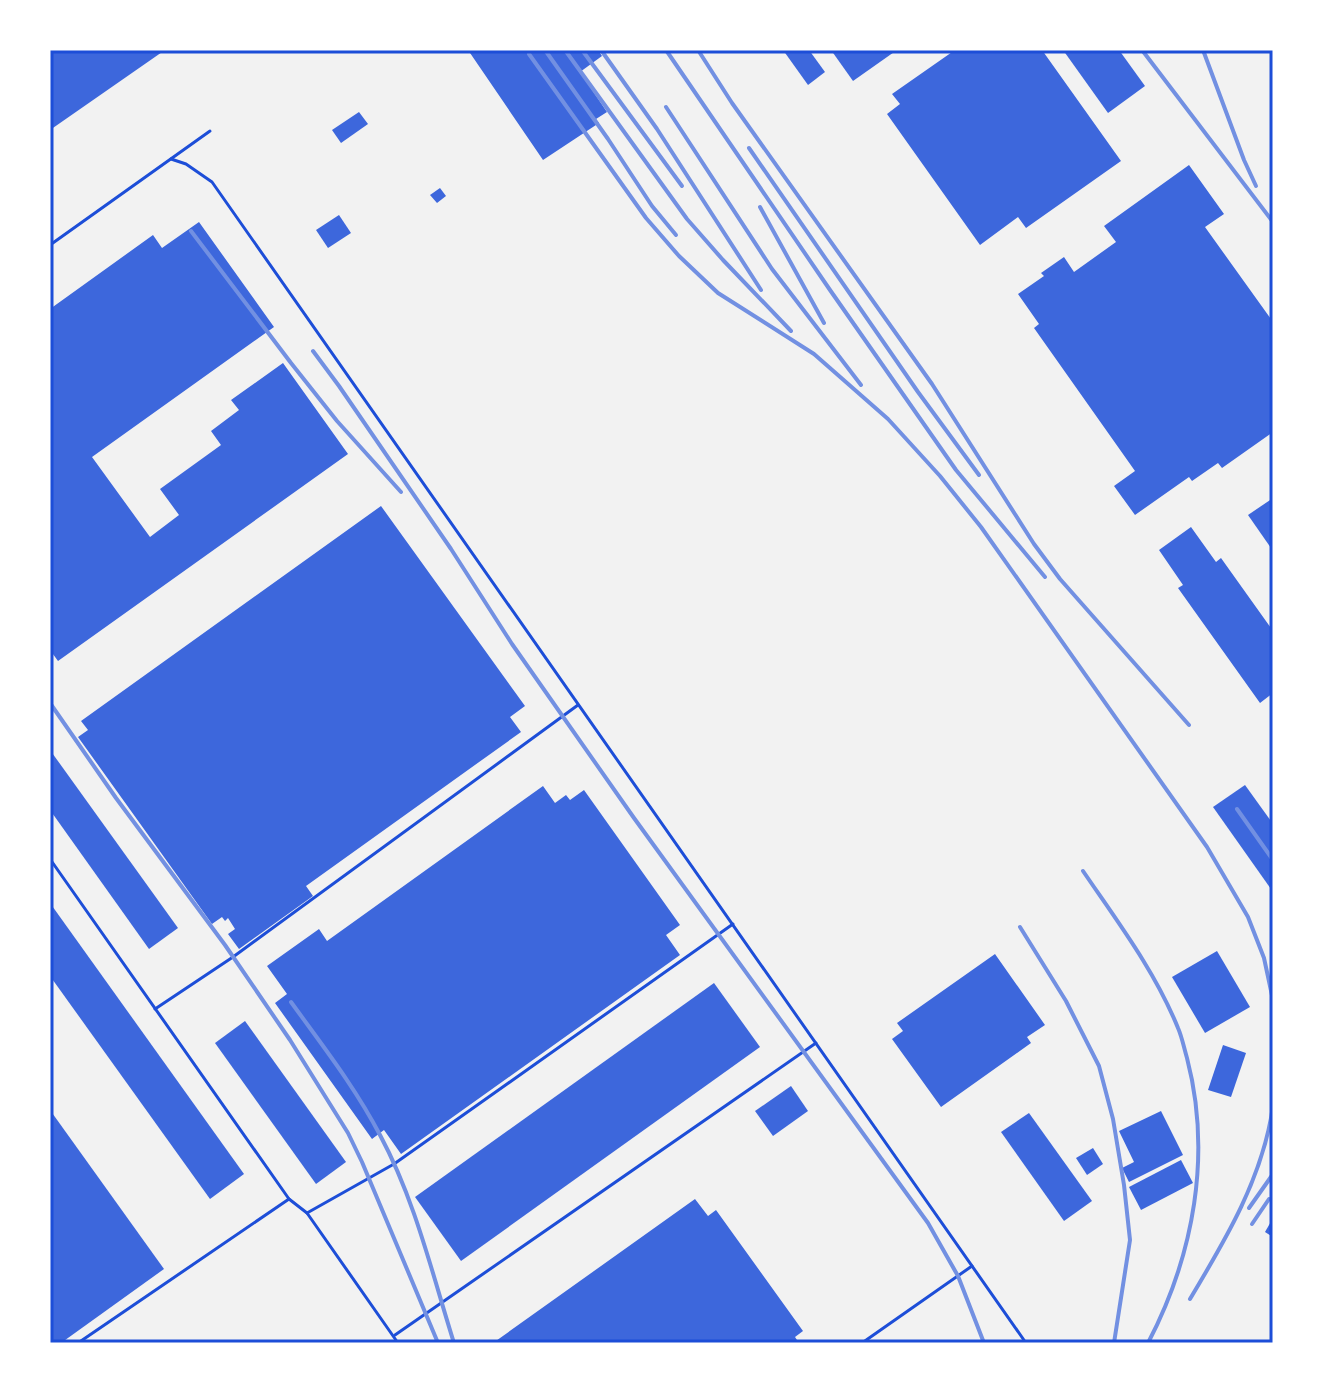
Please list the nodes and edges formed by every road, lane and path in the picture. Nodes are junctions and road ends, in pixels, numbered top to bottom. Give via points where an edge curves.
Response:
1 (210, 131) dead end
2 (171, 159) junction
3 (50, 245) edge
4 (578, 705) junction
5 (50, 859) edge
6 (733, 924) junction
7 (155, 1009) junction
8 (816, 1043) junction
9 (289, 1199) junction
10 (307, 1213) junction
11 (972, 1266) junction
12 (394, 1336) junction
13 (78, 1343) edge
14 (398, 1343) edge
15 (862, 1343) edge
16 (1026, 1343) edge

1 - 2 lane
2 - 3 lane
2 - 4 lane via 212,182
4 - 6 lane
4 - 7 lane
5 - 7 lane
6 - 8 lane
6 - 10 lane via 394,1164
7 - 9 lane
8 - 11 lane
8 - 12 lane
9 - 10 lane
9 - 13 lane
10 - 12 lane
11 - 15 lane
11 - 16 lane
12 - 14 lane

